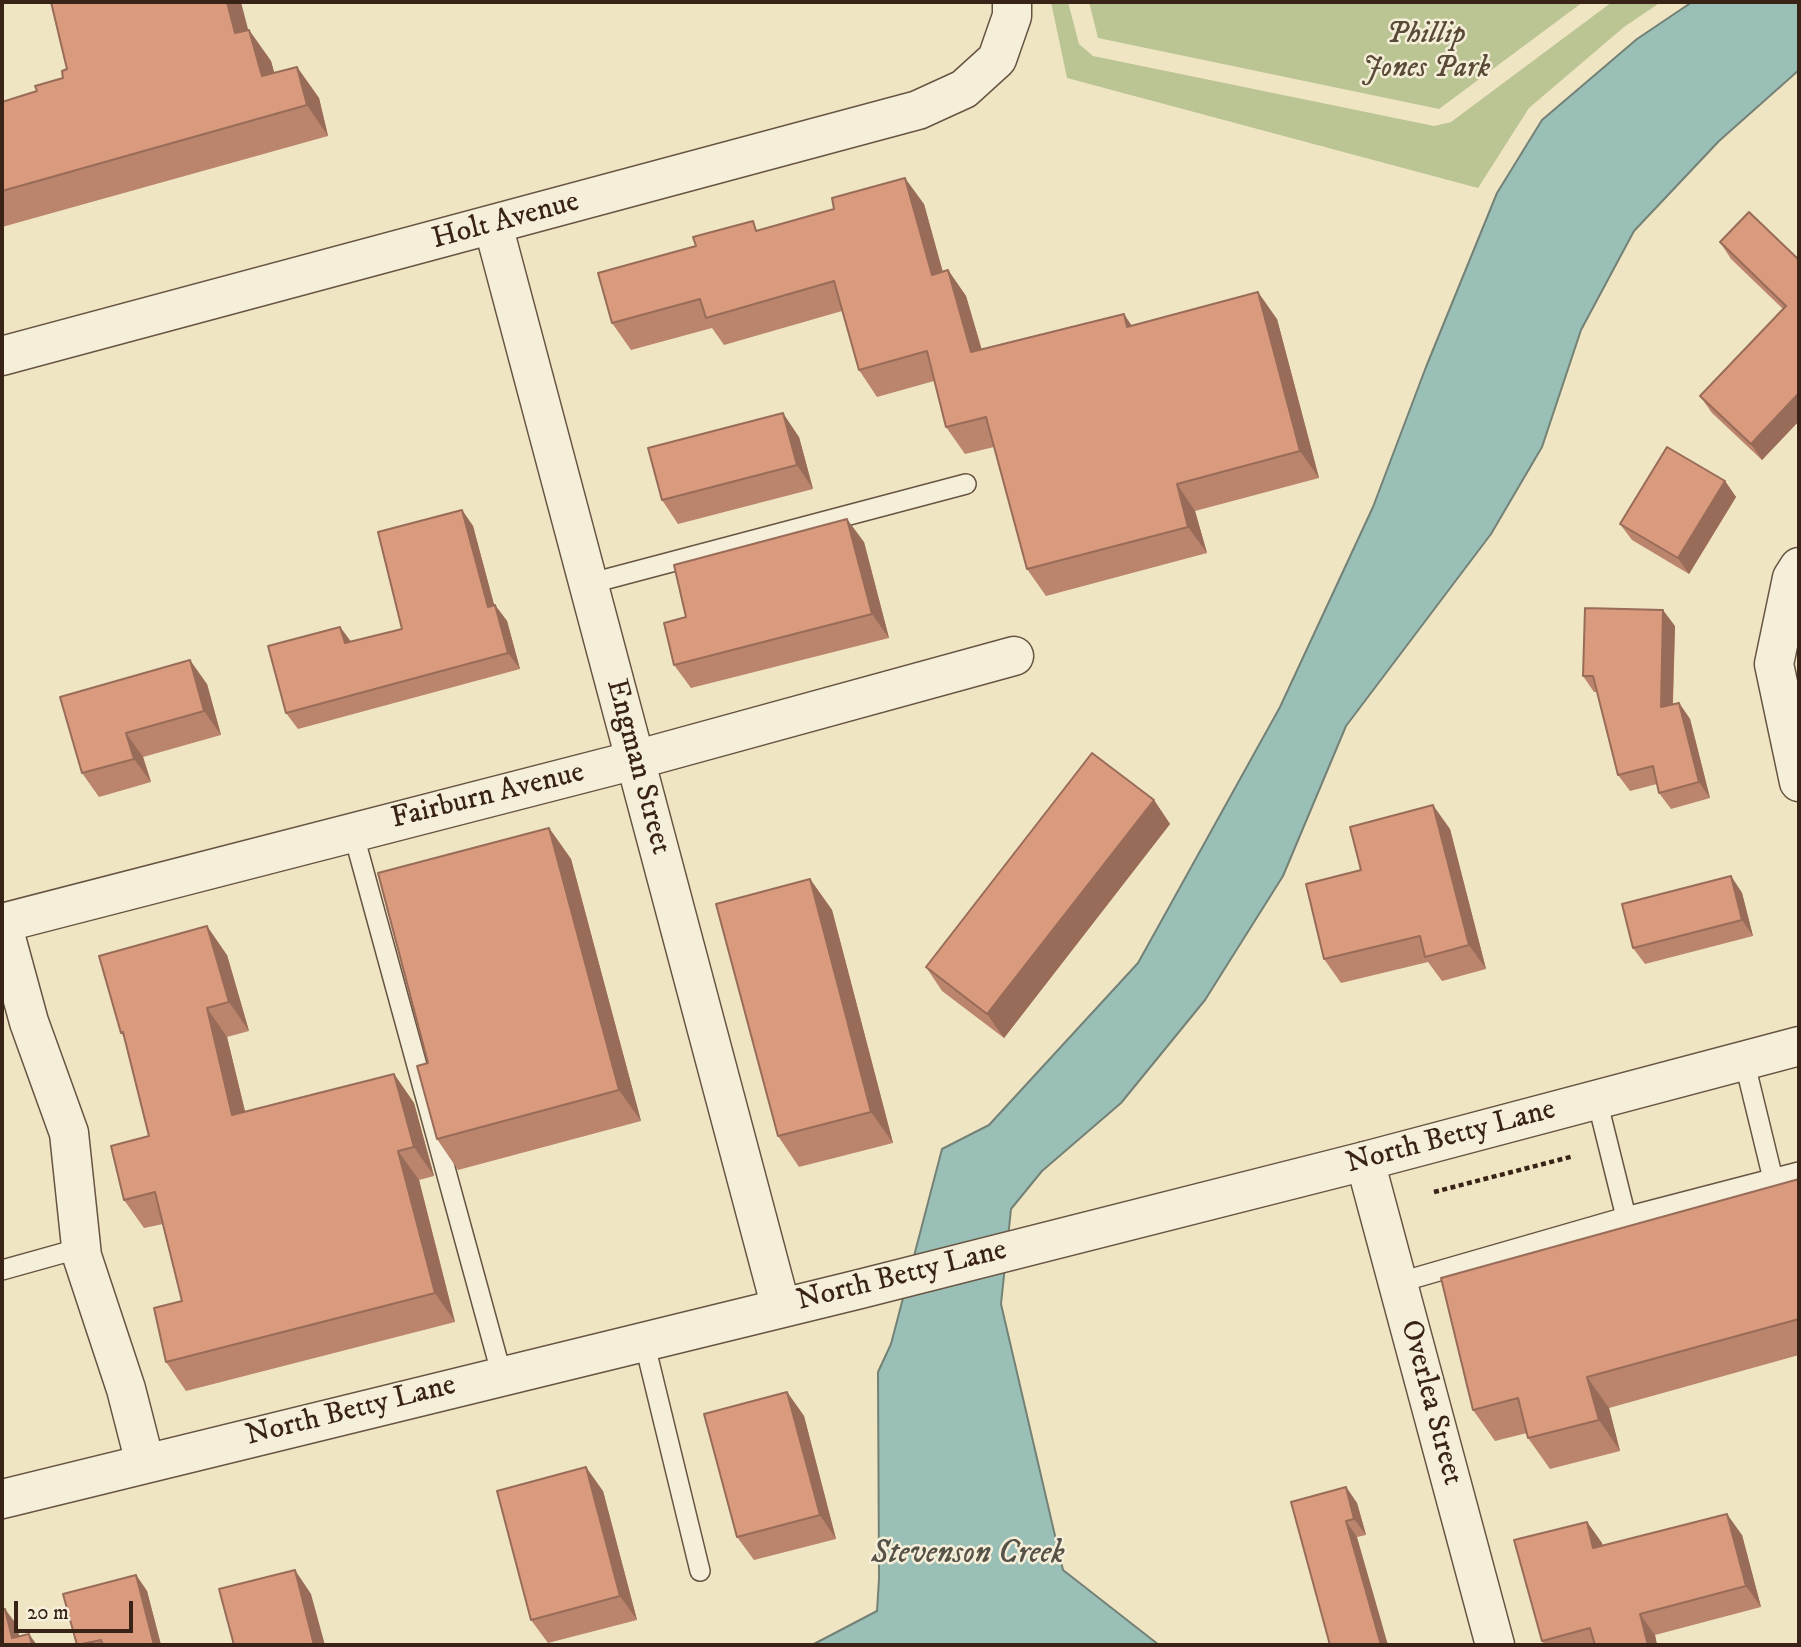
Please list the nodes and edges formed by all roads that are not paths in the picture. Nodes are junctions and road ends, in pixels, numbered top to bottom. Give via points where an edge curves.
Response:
1 (1012, 2) edge
2 (493, 225) junction
3 (2, 356) edge
4 (966, 484) dead end
5 (1799, 566) edge
6 (588, 584) junction
7 (1014, 656) dead end
8 (635, 760) junction
9 (1799, 782) edge
10 (353, 832) junction
11 (2, 923) edge
12 (1799, 1045) edge
13 (1744, 1060) junction
14 (1597, 1100) junction
15 (1365, 1161) junction
16 (1799, 1172) edge
17 (1773, 1179) junction
18 (1626, 1217) junction
19 (81, 1248) junction
20 (2, 1270) edge
21 (1398, 1283) junction
22 (780, 1308) junction
23 (644, 1341) junction
24 (502, 1376) junction
25 (145, 1463) junction
26 (2, 1499) edge
27 (700, 1571) dead end
28 (1495, 1645) edge

1 - 2 street, Holt Avenue via 1012,16 997,59 964,89 918,110
2 - 3 street, Holt Avenue
2 - 6 street, Engman Street
4 - 6 lane
5 - 9 street via 1792,578 1773,664
6 - 8 street, Engman Street
7 - 8 street, Fairburn Avenue
8 - 10 street, Fairburn Avenue
8 - 22 street, Engman Street
10 - 11 street, Fairburn Avenue
10 - 24 lane
11 - 19 street via 29,1022 69,1133
12 - 13 street, North Betty Lane
13 - 14 street, North Betty Lane
13 - 17 lane
14 - 15 street, North Betty Lane
14 - 18 lane
15 - 21 street, Overlea Street
15 - 22 street, North Betty Lane
16 - 17 lane
17 - 18 lane
18 - 21 lane
19 - 20 lane
19 - 25 street
21 - 28 street, Overlea Street
22 - 23 street, North Betty Lane
23 - 24 street, North Betty Lane
23 - 27 lane
24 - 25 street, North Betty Lane
25 - 26 street, North Betty Lane

